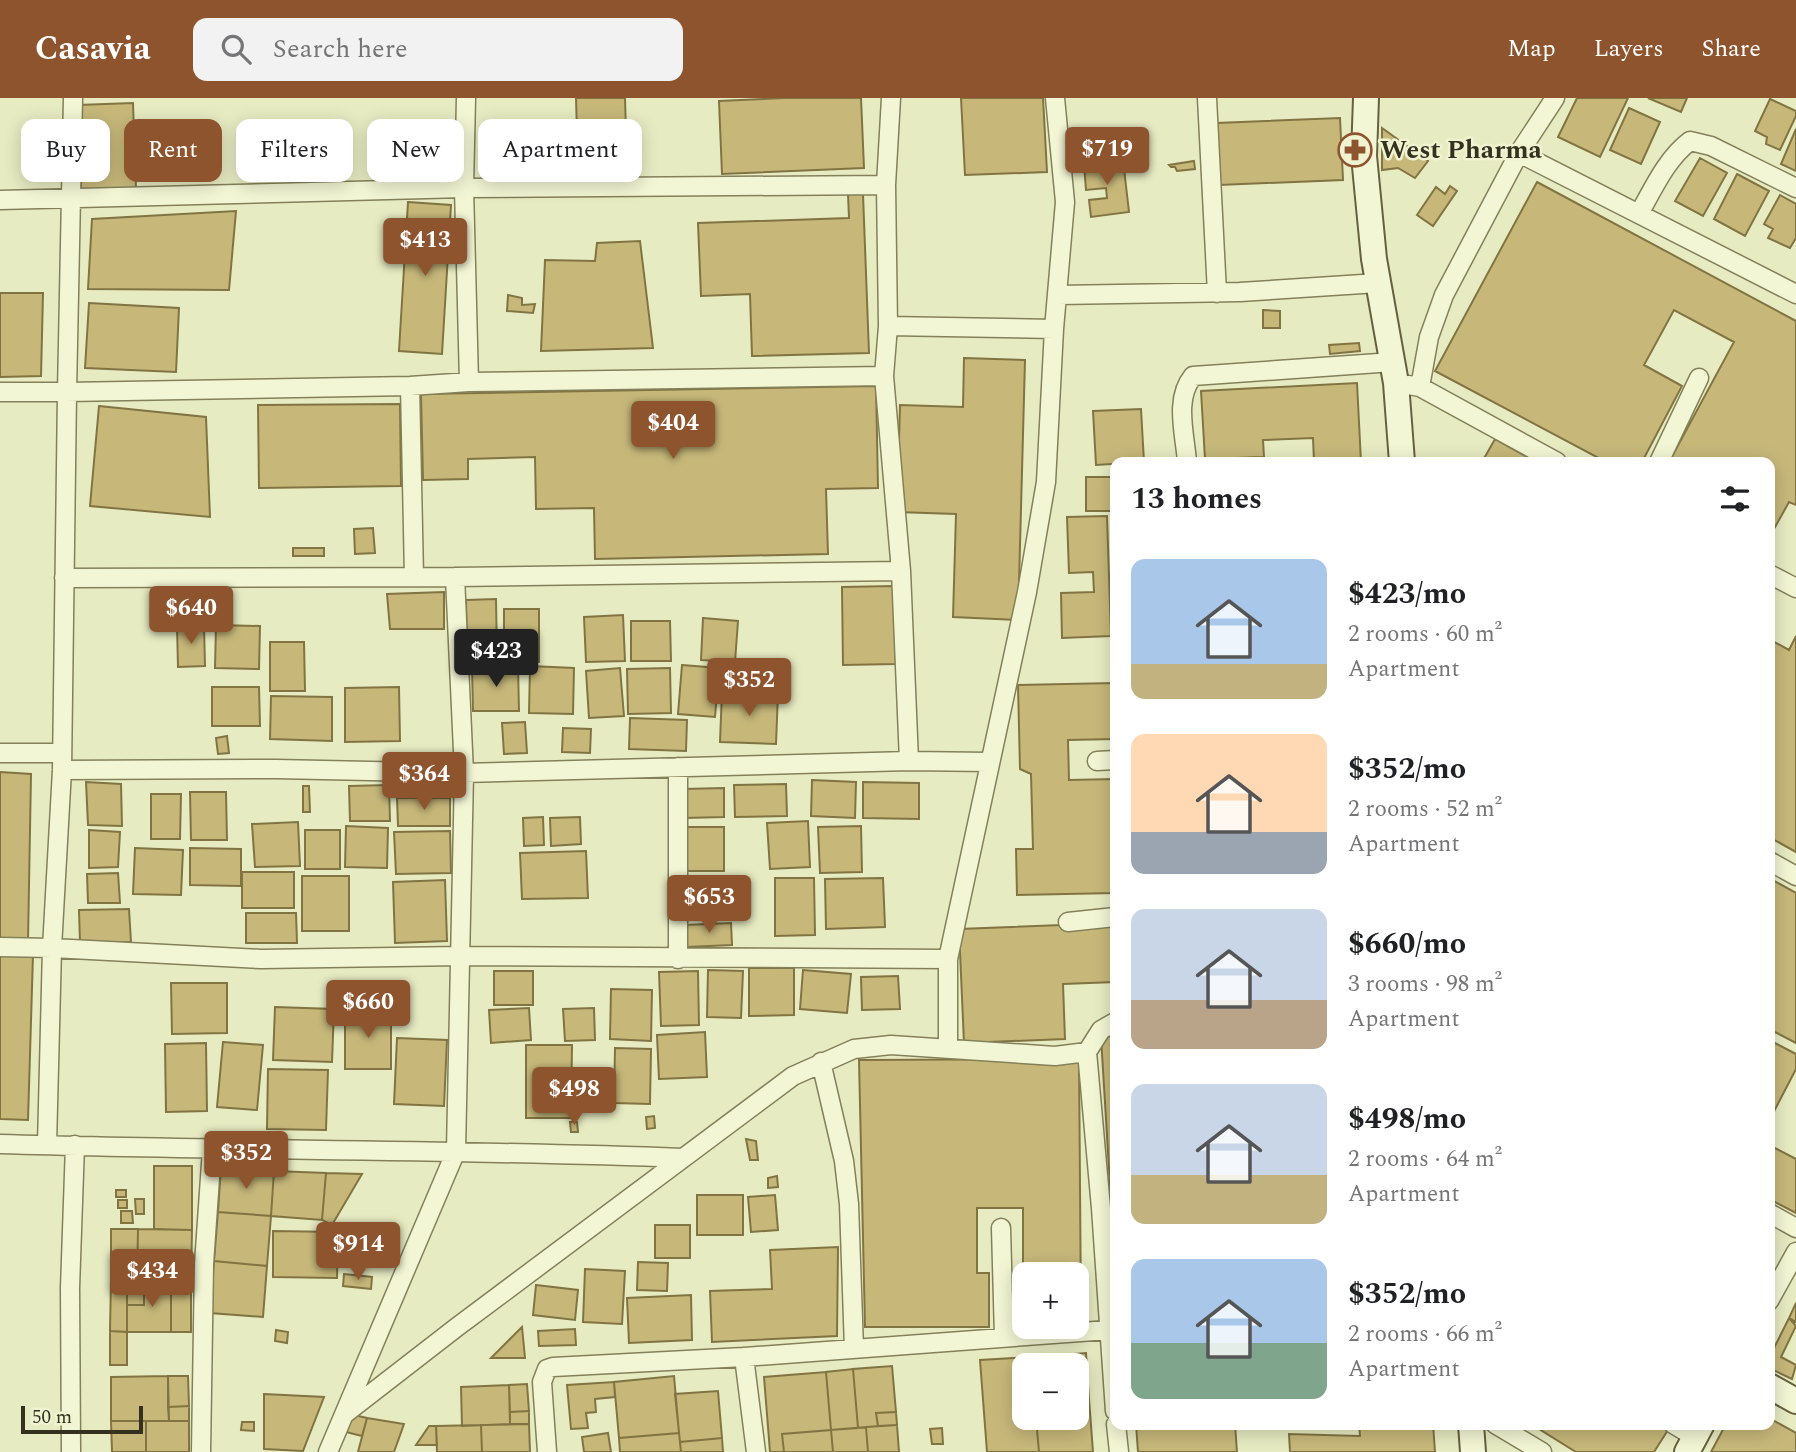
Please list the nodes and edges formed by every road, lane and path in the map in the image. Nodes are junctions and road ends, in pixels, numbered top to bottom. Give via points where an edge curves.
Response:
1 (73, 98) edge
2 (466, 98) edge
3 (891, 98) edge
4 (1055, 98) edge
5 (1207, 98) edge
6 (1366, 98) edge
7 (1555, 98) edge
8 (1519, 153) junction
9 (886, 185) junction
10 (464, 188) junction
11 (1796, 188) edge
12 (71, 198) junction
13 (0, 200) edge
14 (1639, 214) junction
15 (1378, 283) junction
16 (1217, 293) junction
17 (1796, 294) edge
18 (1058, 295) junction
19 (888, 326) junction
20 (1054, 329) junction
21 (884, 376) junction
22 (1403, 377) junction
23 (1699, 378) dead end
24 (469, 382) junction
25 (410, 386) junction
26 (0, 392) edge
27 (67, 392) junction
28 (1187, 457) edge
29 (1402, 457) edge
30 (1548, 457) edge
31 (1662, 457) edge
32 (901, 571) junction
33 (414, 577) junction
34 (455, 577) junction
35 (1775, 577) edge
36 (64, 578) junction
37 (1796, 588) edge
38 (0, 753) edge
39 (909, 761) junction
40 (61, 762) junction
41 (989, 762) junction
42 (678, 767) junction
43 (464, 773) junction
44 (1775, 864) edge
45 (1796, 876) edge
46 (1110, 918) edge
47 (1068, 922) dead end
48 (0, 947) edge
49 (52, 948) junction
50 (461, 956) junction
51 (678, 959) junction
52 (947, 959) junction
53 (1110, 1025) edge
54 (948, 1048) junction
55 (1087, 1052) junction
56 (821, 1062) junction
57 (0, 1144) edge
58 (47, 1145) junction
59 (75, 1145) junction
60 (212, 1149) junction
61 (456, 1150) junction
62 (682, 1158) junction
63 (1108, 1208) edge
64 (1775, 1216) edge
65 (1001, 1228) dead end
66 (1796, 1228) edge
67 (1796, 1252) edge
68 (1775, 1290) edge
69 (1108, 1330) junction
70 (1004, 1337) junction
71 (854, 1349) junction
72 (1110, 1355) edge
73 (744, 1357) junction
74 (1775, 1389) edge
75 (1796, 1401) edge
76 (344, 1414) junction
77 (1117, 1430) edge
78 (1471, 1430) edge
79 (1504, 1430) edge
80 (71, 1452) edge
81 (201, 1452) edge
82 (328, 1452) edge
83 (547, 1452) edge
84 (756, 1452) edge
85 (1119, 1452) edge
86 (1473, 1452) edge
87 (1542, 1452) edge

1 - 12 street
2 - 10 street
3 - 9 street
4 - 18 street via 1065,202
5 - 16 street
6 - 15 street via 1364,156
7 - 8 street
8 - 14 street
8 - 22 street via 1444,295 1429,337
9 - 10 street
9 - 19 street
10 - 12 street
10 - 24 street
11 - 14 street via 1710,146 1690,141 1666,168
12 - 13 street
12 - 27 street
14 - 17 street
15 - 16 street
15 - 22 street
16 - 18 street
18 - 20 street
19 - 20 street
19 - 21 street
20 - 41 street via 1046,482
21 - 24 street
21 - 32 street
22 - 28 street via 1193,376 1184,387 1182,400
22 - 29 street
22 - 30 street
23 - 31 street
24 - 25 street
25 - 27 street
25 - 33 street
26 - 27 street
27 - 36 street
32 - 34 street
32 - 39 street
33 - 34 street
33 - 36 street
34 - 43 street
35 - 37 street
36 - 40 street
38 - 40 street
39 - 41 street
39 - 42 street
40 - 43 street
40 - 49 street
41 - 52 street
42 - 43 street
42 - 51 street
43 - 50 street
44 - 45 street
46 - 47 street
48 - 49 street
49 - 50 street via 261,959
49 - 58 street
50 - 51 street
50 - 61 street
51 - 52 street
52 - 54 street
53 - 55 street via 1101,1030
54 - 55 street via 1055,1056
54 - 56 street via 867,1047
55 - 63 street
56 - 62 street via 793,1076
56 - 71 street via 849,1204
57 - 58 street
58 - 59 street
59 - 60 street
59 - 80 street
60 - 61 street
60 - 81 street via 204,1264
61 - 62 street
61 - 76 street
62 - 76 street
63 - 69 street
64 - 66 street
65 - 70 street
67 - 68 street
69 - 70 street
69 - 72 street
70 - 71 street
71 - 73 street
73 - 83 street via 547,1368 541,1382
73 - 84 street
74 - 75 street
76 - 82 street
77 - 85 street
78 - 86 street
79 - 87 street

